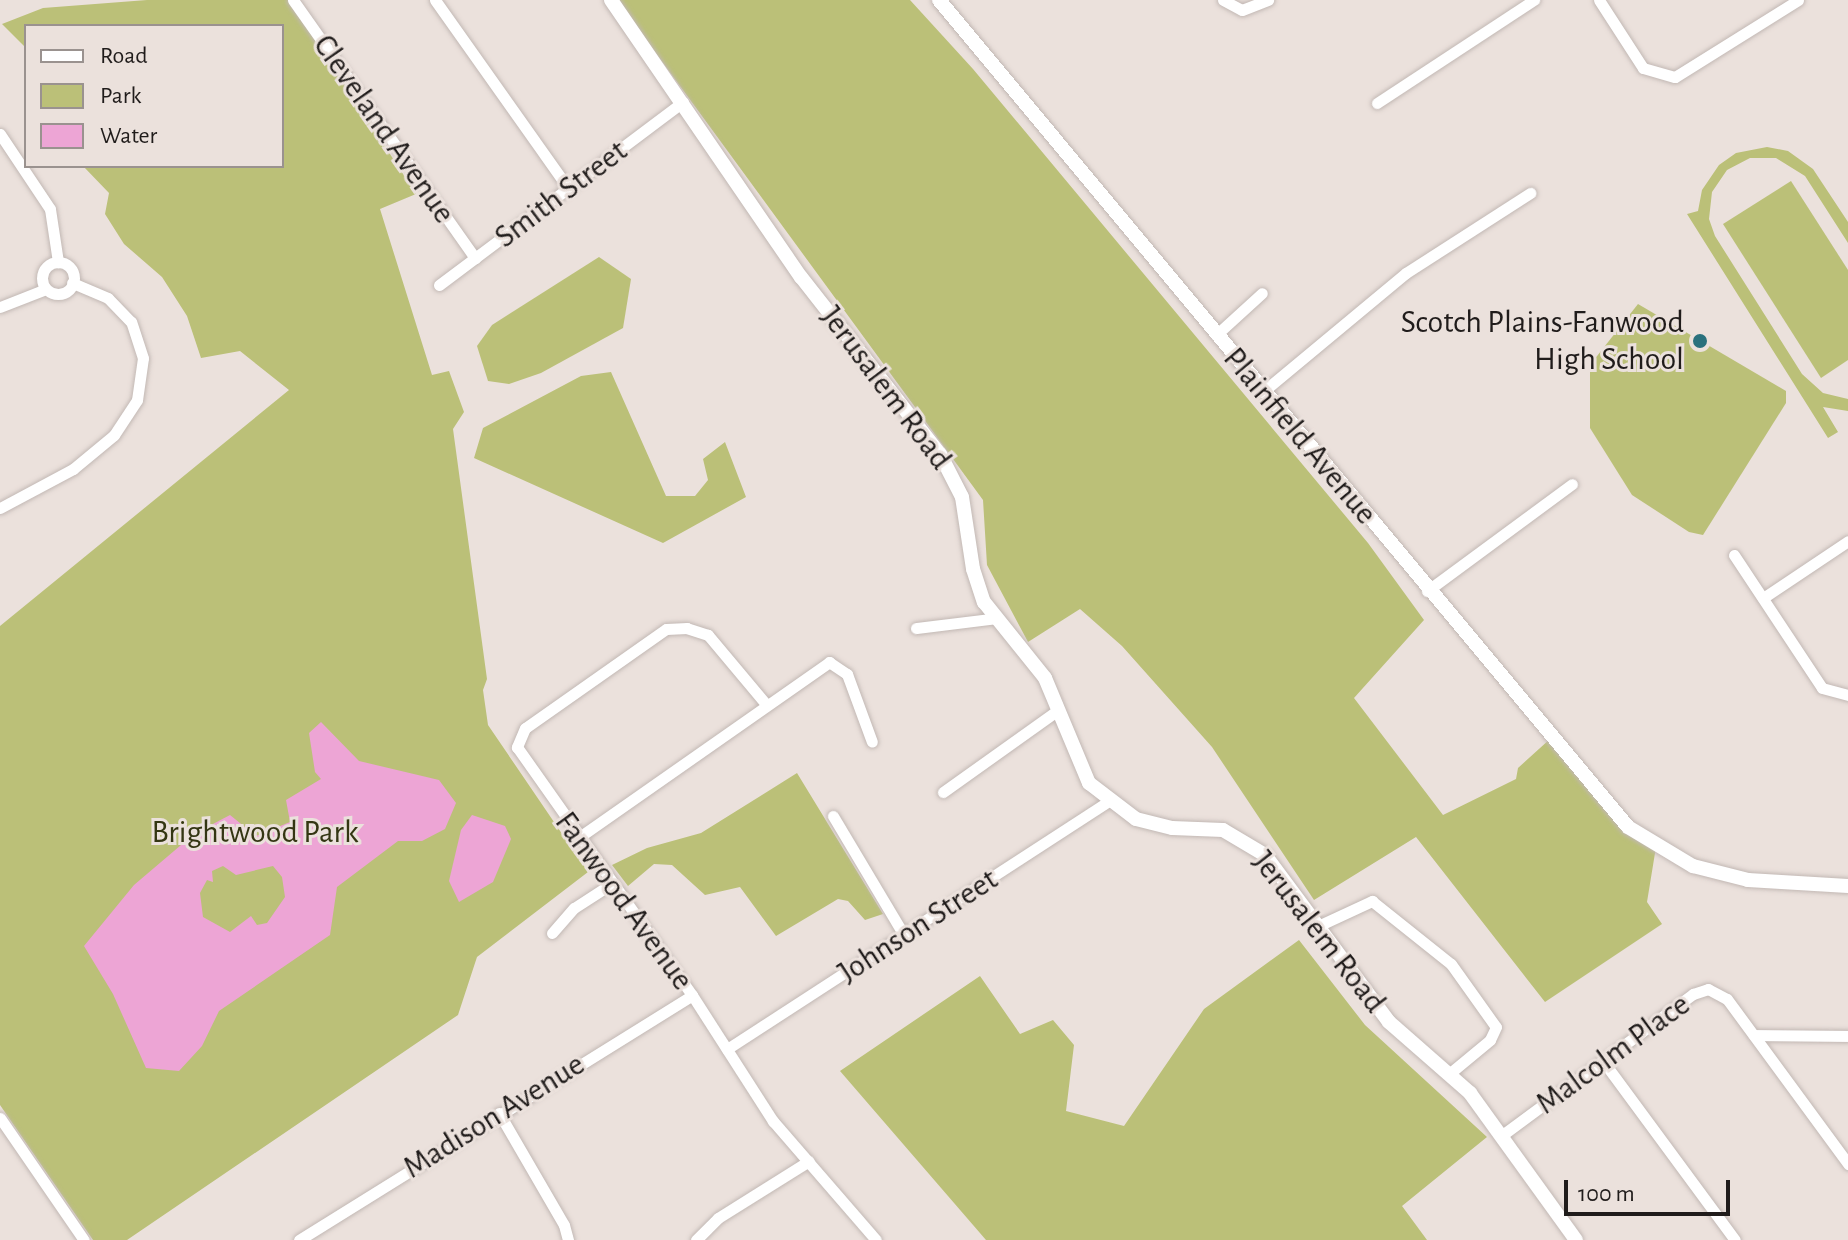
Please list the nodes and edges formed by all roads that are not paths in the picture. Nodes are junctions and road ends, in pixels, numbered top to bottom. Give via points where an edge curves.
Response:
1 (293, 0) edge
2 (435, 0) edge
3 (611, 0) edge
4 (939, 0) edge
5 (1223, 0) edge
6 (1268, 0) edge
7 (1534, 0) edge
8 (1599, 0) edge
9 (1798, 0) edge
10 (683, 102) junction
11 (1377, 103) dead end
12 (0, 134) edge
13 (568, 188) junction
14 (1530, 193) dead end
15 (475, 258) junction
16 (58, 262) junction
17 (72, 283) junction
18 (439, 285) dead end
19 (46, 289) junction
20 (1262, 293) dead end
21 (0, 307) edge
22 (1216, 335) junction
23 (1265, 390) junction
24 (1572, 484) dead end
25 (0, 508) edge
26 (1848, 541) edge
27 (1734, 555) dead end
28 (1427, 591) junction
29 (1763, 598) junction
30 (997, 618) junction
31 (916, 628) dead end
32 (1848, 695) edge
33 (765, 703) junction
34 (1058, 710) junction
35 (872, 742) dead end
36 (943, 792) dead end
37 (1108, 802) junction
38 (833, 816) dead end
39 (578, 838) junction
40 (611, 884) junction
41 (1848, 886) edge
42 (1318, 926) junction
43 (552, 933) dead end
44 (904, 935) junction
45 (692, 995) junction
46 (1754, 1035) junction
47 (1848, 1036) edge
48 (727, 1049) junction
49 (1603, 1061) junction
50 (1449, 1074) junction
51 (499, 1113) junction
52 (0, 1118) edge
53 (1501, 1136) junction
54 (809, 1161) junction
55 (1848, 1164) edge
56 (84, 1240) edge
57 (299, 1240) edge
58 (568, 1240) edge
59 (696, 1240) edge
60 (876, 1240) edge
61 (1576, 1240) edge
62 (1735, 1240) edge

1 - 15 street, Cleveland Avenue
2 - 13 street
3 - 10 street, Jerusalem Road
4 - 22 street, Plainfield Avenue
5 - 6 street via 1242,10
7 - 11 street
8 - 9 street via 1643,68 1675,77
10 - 13 street, Smith Street
10 - 30 street, Jerusalem Road via 801,277 940,454 962,497 978,588
12 - 16 street via 50,209
13 - 15 street, Smith Street
14 - 23 street via 1406,273
15 - 18 street, Smith Street
16 - 17 street via 70,269
16 - 19 street via 44,269
17 - 19 street via 61,293
17 - 25 street via 108,298 131,322 143,358 137,400 114,435 73,469
19 - 21 street
20 - 22 street
22 - 23 street, Plainfield Avenue
23 - 28 street, Plainfield Avenue
24 - 28 street
26 - 29 street
27 - 29 street
28 - 41 street, Plainfield Avenue via 1628,827 1674,858 1748,880
29 - 32 street via 1822,688
30 - 31 street
30 - 34 street, Jerusalem Road via 1033,659
33 - 35 street via 822,664 836,663 847,674
33 - 39 street
33 - 39 street, Fanwood Avenue via 708,635 666,629 525,728 518,740 520,755
34 - 36 street
34 - 37 street, Jerusalem Road via 1082,772
37 - 42 street, Jerusalem Road via 1148,823 1213,828 1250,842 1272,862
37 - 44 street, Johnson Street
38 - 44 street
39 - 40 street, Fanwood Avenue
40 - 43 street via 574,908
40 - 45 street, Fanwood Avenue
42 - 50 street, Jerusalem Road via 1389,1022
42 - 50 street via 1372,901 1451,964 1496,1027 1490,1040
44 - 48 street, Johnson Street
45 - 48 street, Fanwood Avenue
45 - 51 street, Madison Avenue
46 - 47 street
46 - 49 street, Malcolm Place via 1727,999 1701,990
46 - 55 street
48 - 54 street, Fanwood Avenue via 773,1121
49 - 53 street, Malcolm Place
49 - 62 street
50 - 53 street, Jerusalem Road
51 - 57 street, Madison Avenue
51 - 58 street
52 - 56 street
53 - 61 street, Jerusalem Road
54 - 59 street via 718,1218
54 - 60 street, Fanwood Avenue

